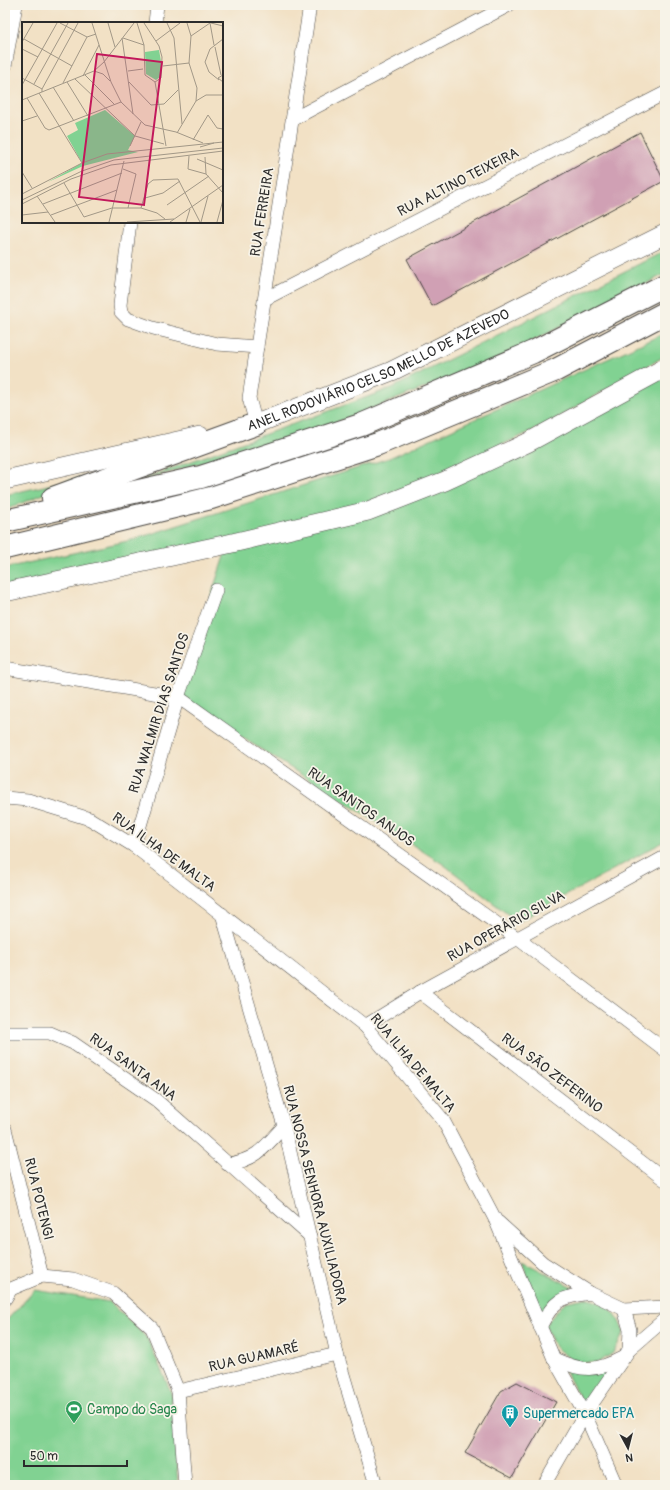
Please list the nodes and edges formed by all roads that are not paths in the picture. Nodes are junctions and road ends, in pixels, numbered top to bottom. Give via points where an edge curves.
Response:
1 (16, 5) edge
2 (157, 5) edge
3 (310, 5) edge
4 (509, 5) edge
5 (155, 22) edge
6 (5, 66) edge
7 (665, 93) edge
8 (293, 119) junction
9 (130, 223) edge
10 (665, 234) edge
11 (665, 285) edge
12 (265, 299) junction
13 (665, 314) edge
14 (257, 347) junction
15 (665, 368) edge
16 (256, 424) junction
17 (5, 480) edge
18 (5, 516) edge
19 (5, 521) edge
20 (5, 548) edge
21 (216, 590) dead end
22 (5, 592) edge
23 (5, 668) edge
24 (178, 697) junction
25 (5, 798) edge
26 (134, 846) junction
27 (665, 857) edge
28 (222, 914) junction
29 (517, 938) junction
30 (420, 992) junction
31 (365, 1026) junction
32 (5, 1033) edge
33 (665, 1050) edge
34 (284, 1126) junction
35 (5, 1129) edge
36 (227, 1164) junction
37 (665, 1180) edge
38 (495, 1219) junction
39 (310, 1236) junction
40 (42, 1276) junction
41 (590, 1293) junction
42 (5, 1299) edge
43 (665, 1307) edge
44 (624, 1309) junction
45 (665, 1319) edge
46 (540, 1327) junction
47 (627, 1353) junction
48 (337, 1354) junction
49 (554, 1359) junction
50 (178, 1391) junction
51 (585, 1414) junction
52 (185, 1485) edge
53 (376, 1485) edge
54 (544, 1485) edge
55 (616, 1485) edge

1 - 6 street
2 - 5 street
3 - 8 street, RUA FERREIRA
4 - 8 street
7 - 12 street, RUA ALTINO TEIXEIRA
8 - 12 street, RUA FERREIRA
9 - 14 street via 120,305 121,312 128,319 152,328 217,344
10 - 16 main road, ANEL RODOVIÁRIO CELSO MELLO DE AZEVEDO via 392,371
11 - 19 highway via 532,352 362,425 201,477
12 - 14 street, RUA FERREIRA
13 - 20 highway via 556,370 378,444 211,498
14 - 16 street, RUA FERREIRA via 249,398
15 - 22 main road via 527,443 445,481 368,511
16 - 17 main road, ANEL RODOVIÁRIO CELSO MELLO DE AZEVEDO
16 - 18 highway
21 - 24 street, RUA WALMIR DIAS SANTOS
23 - 24 street, RUA SANTOS ANJOS
24 - 26 street, RUA WALMIR DIAS SANTOS
24 - 29 street, RUA SANTOS ANJOS
25 - 26 street, RUA ILHA DE MALTA via 28,800 90,819
26 - 28 street, RUA ILHA DE MALTA
27 - 29 street, RUA OPERÁRIO SILVA
28 - 31 street, RUA ILHA DE MALTA
28 - 34 street, RUA NOSSA SENHORA AUXILIADORA
29 - 30 street, RUA OPERÁRIO SILVA
29 - 33 street, RUA SANTOS ANJOS
30 - 31 street, RUA OPERÁRIO SILVA
30 - 37 street, RUA SÃO ZEFERINO
31 - 38 street, RUA ILHA DE MALTA via 443,1120
32 - 36 street, RUA SANTA ANA via 50,1033 73,1043 156,1100
34 - 36 street via 263,1150 250,1159
34 - 39 street, RUA NOSSA SENHORA AUXILIADORA
35 - 40 street, RUA POTENGI
36 - 39 street, RUA SANTA ANA
38 - 41 street via 543,1263
38 - 46 street, RUA ILHA DE MALTA
39 - 48 street, RUA NOSSA SENHORA AUXILIADORA
40 - 42 street via 11,1289
40 - 50 street via 73,1278 113,1293 152,1328
41 - 44 street
41 - 46 street via 567,1296 550,1309
43 - 44 street
44 - 47 street via 630,1330
45 - 47 street
46 - 49 street, RUA ILHA DE MALTA
47 - 49 street via 612,1364 591,1370 570,1366
47 - 51 street
48 - 50 street, RUA GUAMARÉ
48 - 53 street, RUA NOSSA SENHORA AUXILIADORA
49 - 51 street, RUA ILHA DE MALTA
50 - 52 street
51 - 54 street
51 - 55 street, RUA ILHA DE MALTA

